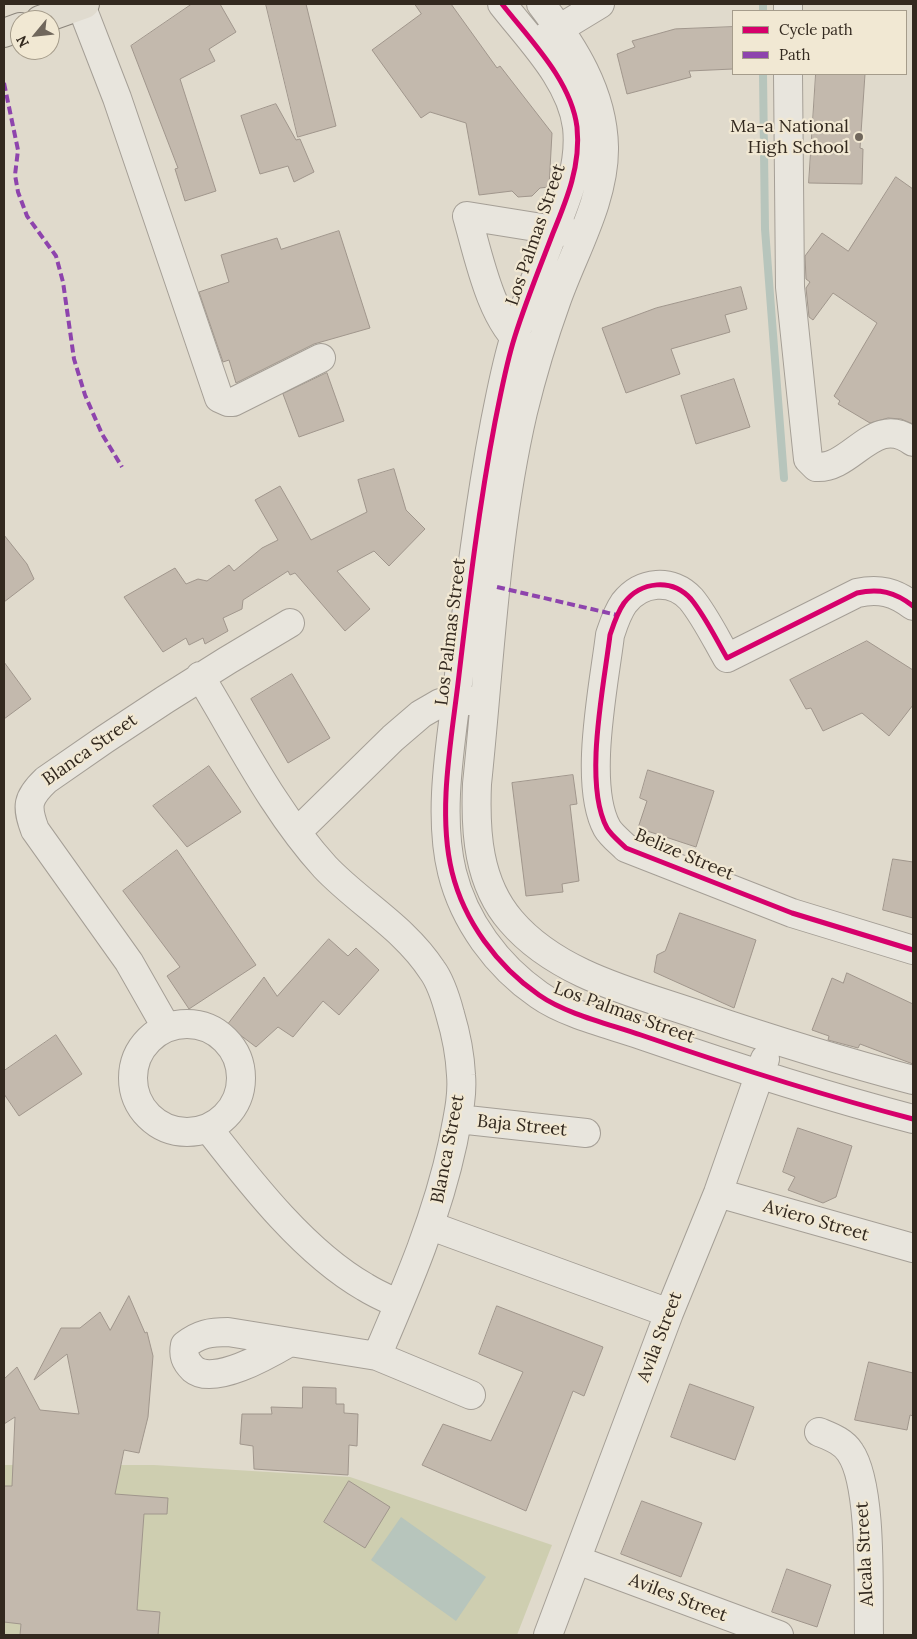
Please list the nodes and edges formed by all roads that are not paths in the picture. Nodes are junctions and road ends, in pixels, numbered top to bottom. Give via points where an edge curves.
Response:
1 (502, 4) edge
2 (541, 4) edge
3 (600, 4) edge
4 (83, 5) edge
5 (60, 13) edge
6 (560, 28) junction
7 (534, 44) junction
8 (788, 75) edge
9 (554, 230) junction
10 (582, 235) junction
11 (514, 339) junction
12 (538, 357) junction
13 (321, 358) dead end
14 (913, 442) edge
15 (913, 606) edge
16 (290, 623) dead end
17 (200, 676) junction
18 (456, 700) junction
19 (486, 702) junction
20 (297, 832) junction
21 (913, 950) edge
22 (166, 1027) junction
23 (772, 1039) junction
24 (758, 1076) junction
25 (913, 1080) edge
26 (458, 1119) junction
27 (913, 1119) edge
28 (208, 1128) junction
29 (586, 1133) dead end
30 (718, 1192) junction
31 (431, 1226) junction
32 (913, 1248) edge
33 (399, 1304) junction
34 (669, 1313) junction
35 (290, 1342) dead end
36 (377, 1356) junction
37 (471, 1395) dead end
38 (819, 1432) dead end
39 (577, 1560) junction
40 (771, 1634) edge
41 (548, 1635) edge
42 (869, 1635) edge

1 - 7 street, Los Palmas Street
2 - 6 street, Los Palmas Street
3 - 6 street
4 - 5 main road
4 - 13 street via 220,398 233,402
6 - 7 street
6 - 10 street, Los Palmas Street via 587,76 602,120 604,148 601,174
7 - 9 street, Los Palmas Street via 564,90 577,126 576,167
8 - 14 street via 790,287 808,459 816,467 828,467 878,436 893,432
9 - 10 street
9 - 11 street, Los Palmas Street
9 - 11 street via 467,216 496,304
10 - 12 street, Los Palmas Street
11 - 12 street
11 - 18 street, Los Palmas Street via 479,507
12 - 19 street, Los Palmas Street via 512,464
15 - 21 street, Belize Street via 889,592 873,589 856,593 728,658 690,599 677,588 665,584 637,590 616,615 610,634 595,764 597,800 608,829 626,848 792,913
16 - 17 street
17 - 20 street, Blanca Street
17 - 22 street, Blanca Street via 46,780 28,802 35,830 129,962
18 - 19 street
18 - 20 street via 440,703 400,732
18 - 24 street, Los Palmas Street via 445,832 452,872 464,907 484,942 511,972 541,997
19 - 23 street, Los Palmas Street via 476,824 491,891 510,920 532,942 584,972 629,991
20 - 26 street, Blanca Street via 325,867 413,944 434,972 457,1038 462,1077
22 - 28 street via 182,1023 215,1031 228,1042 237,1057 241,1074 234,1106 223,1119
22 - 28 street via 150,1037 138,1052 132,1071 134,1090 141,1107 154,1121 171,1130 190,1132
23 - 24 street, Avila Street
23 - 25 street, Los Palmas Street
24 - 27 street, Los Palmas Street
24 - 30 street, Avila Street
26 - 29 street, Baja Street
26 - 31 street, Blanca Street
28 - 33 street via 267,1201 299,1234 364,1287
30 - 32 street, Aviero Street
30 - 34 street, Avila Street
31 - 33 street, Blanca Street
31 - 34 street, Blanca Street
33 - 36 street, Blanca Street
34 - 39 street, Avila Street
35 - 36 street
36 - 37 street
38 - 42 street, Alcala Street via 842,1442 857,1466 866,1512
39 - 40 street, Aviles Street
39 - 41 street, Avila Street

